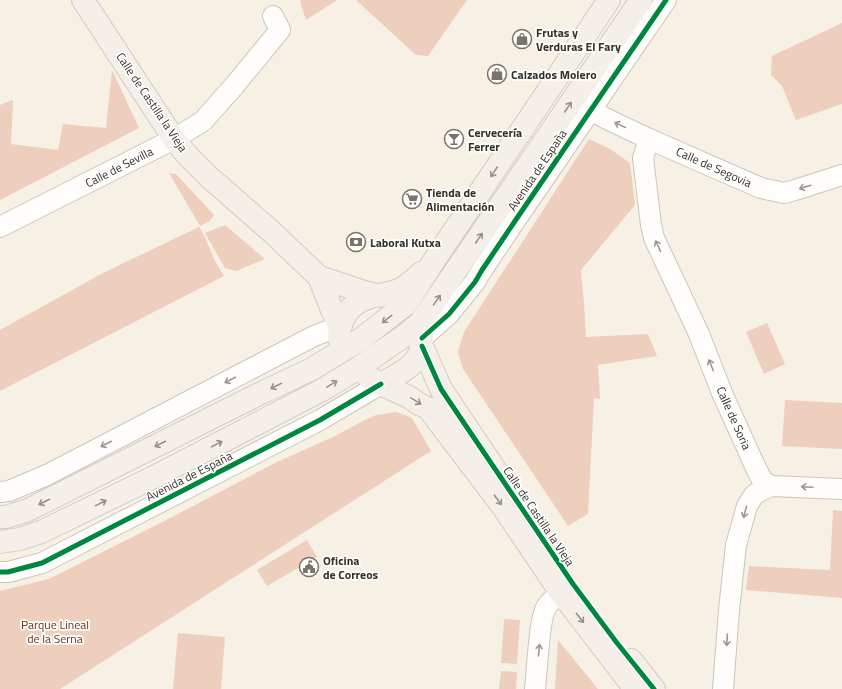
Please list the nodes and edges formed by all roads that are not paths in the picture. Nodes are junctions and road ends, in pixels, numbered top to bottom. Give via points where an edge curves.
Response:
1 (83, 0) edge
2 (609, 0) edge
3 (641, 0) edge
4 (666, 0) edge
5 (273, 16) dead end
6 (590, 110) junction
7 (649, 139) junction
8 (174, 140) junction
9 (842, 175) edge
10 (0, 227) edge
11 (437, 256) junction
12 (319, 277) junction
13 (379, 295) junction
14 (406, 304) junction
15 (340, 326) junction
16 (314, 336) junction
17 (421, 336) junction
18 (341, 351) junction
19 (374, 377) junction
20 (771, 486) junction
21 (842, 489) edge
22 (0, 492) edge
23 (0, 517) edge
24 (0, 542) edge
25 (0, 572) edge
26 (561, 594) junction
27 (535, 689) edge
28 (635, 689) edge
29 (654, 689) edge
30 (723, 689) edge

1 - 8 main road, Calle de Castilla la Vieja
2 -> 11 main road
17 -> 3 main road, Avenida de España
4 - 6 street, Avenida de España
5 - 8 street, Calle de Sevilla via 280,30 203,121
7 -> 6 street, Calle de Segovia
6 - 17 street, Avenida de España via 475,282 450,314
9 -> 7 street, Calle de Segovia via 784,193 761,188
20 -> 7 street, Calle de Soria via 762,480 755,466 699,334 654,238 643,158
8 - 10 street, Calle de Sevilla
8 - 12 main road, Calle de Castilla la Vieja via 209,177
11 - 13 main road via 414,280 399,290
11 - 14 main road
12 - 13 main road, Calle de Castilla la Vieja
12 - 15 main road, Calle de Castilla la Vieja
12 - 16 street via 324,303 323,322 321,329
13 - 14 main road via 398,299
13 - 15 main road via 359,301 344,316
14 - 17 main road via 415,313
14 -> 18 main road
15 - 16 street
15 - 18 main road
16 -> 22 street via 47,475 9,491
17 - 19 main road, Avenida de España via 404,336
17 - 19 main road, Avenida de España via 419,354 408,369 401,374
17 - 29 main road, Calle de Castilla la Vieja via 441,389 573,584
18 - 19 main road via 347,361
18 -> 23 main road via 312,369 28,510
24 -> 19 main road, Avenida de España via 41,532 322,390
19 - 25 street, Avenida de España via 320,420 42,563
19 -> 26 main road, Calle de Castilla la Vieja via 428,408 503,507
21 -> 20 street
20 -> 30 street via 754,495 746,506 736,545
27 -> 26 street via 544,613 546,606
26 -> 28 main road, Calle de Castilla la Vieja

